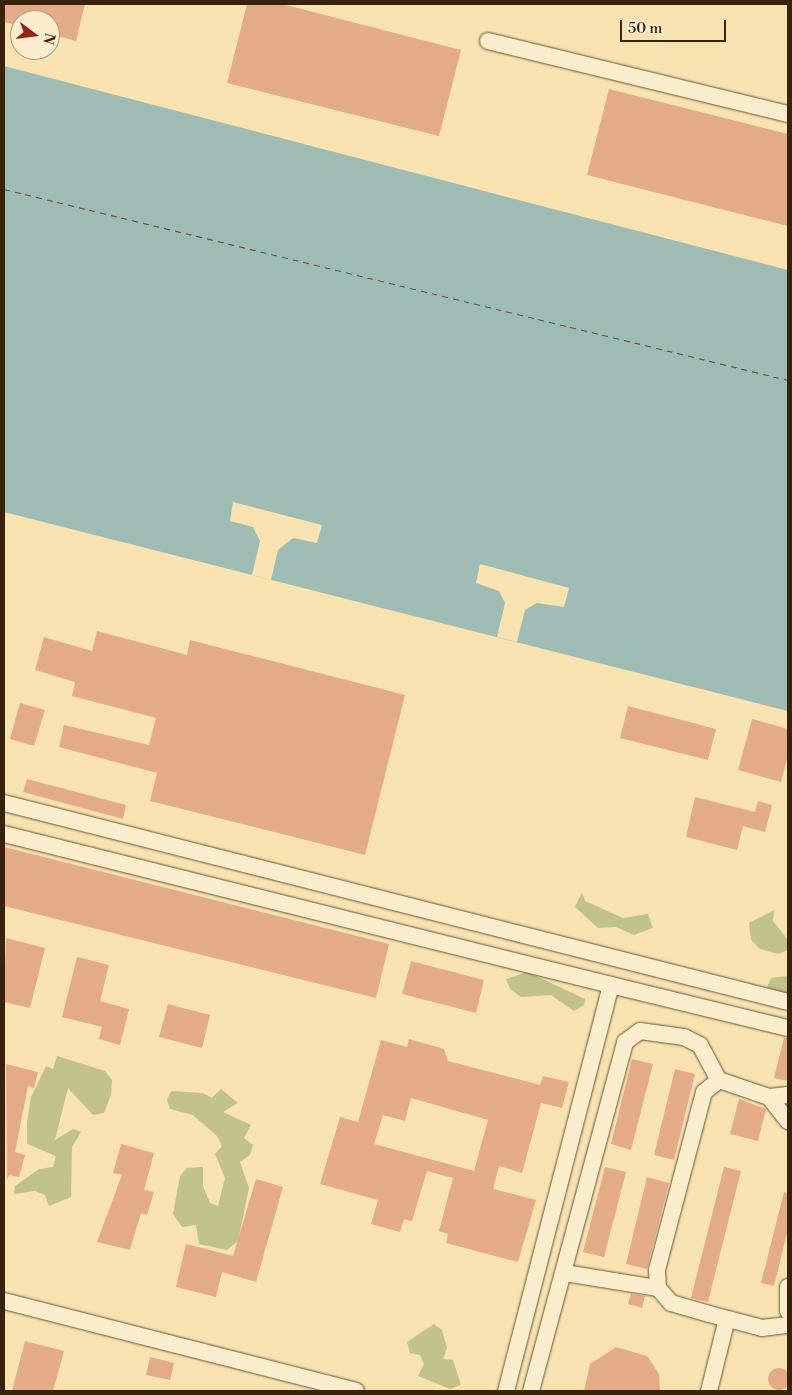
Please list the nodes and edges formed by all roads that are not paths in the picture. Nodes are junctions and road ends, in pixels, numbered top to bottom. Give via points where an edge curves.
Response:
1 (488, 42) dead end
2 (788, 114) edge
3 (4, 803) edge
4 (4, 834) edge
5 (611, 985) junction
6 (788, 1002) edge
7 (788, 1028) edge
8 (719, 1080) junction
9 (788, 1095) edge
10 (769, 1097) junction
11 (788, 1121) edge
12 (565, 1273) junction
13 (788, 1287) edge
14 (658, 1288) junction
15 (4, 1301) edge
16 (788, 1311) edge
17 (727, 1319) junction
18 (788, 1326) edge
19 (356, 1391) edge
20 (506, 1391) edge
21 (531, 1391) edge
22 (709, 1391) edge

1 - 2 lane
3 - 6 lane
4 - 5 lane
5 - 7 lane
5 - 20 lane
8 - 10 lane
8 - 12 lane via 700,1045 684,1037 640,1031 625,1042
8 - 14 lane via 704,1092 657,1270
9 - 10 lane
10 - 11 lane
12 - 14 lane
12 - 21 lane
13 - 16 lane
14 - 17 lane via 671,1303
15 - 19 lane
17 - 18 lane via 762,1328
17 - 22 lane

